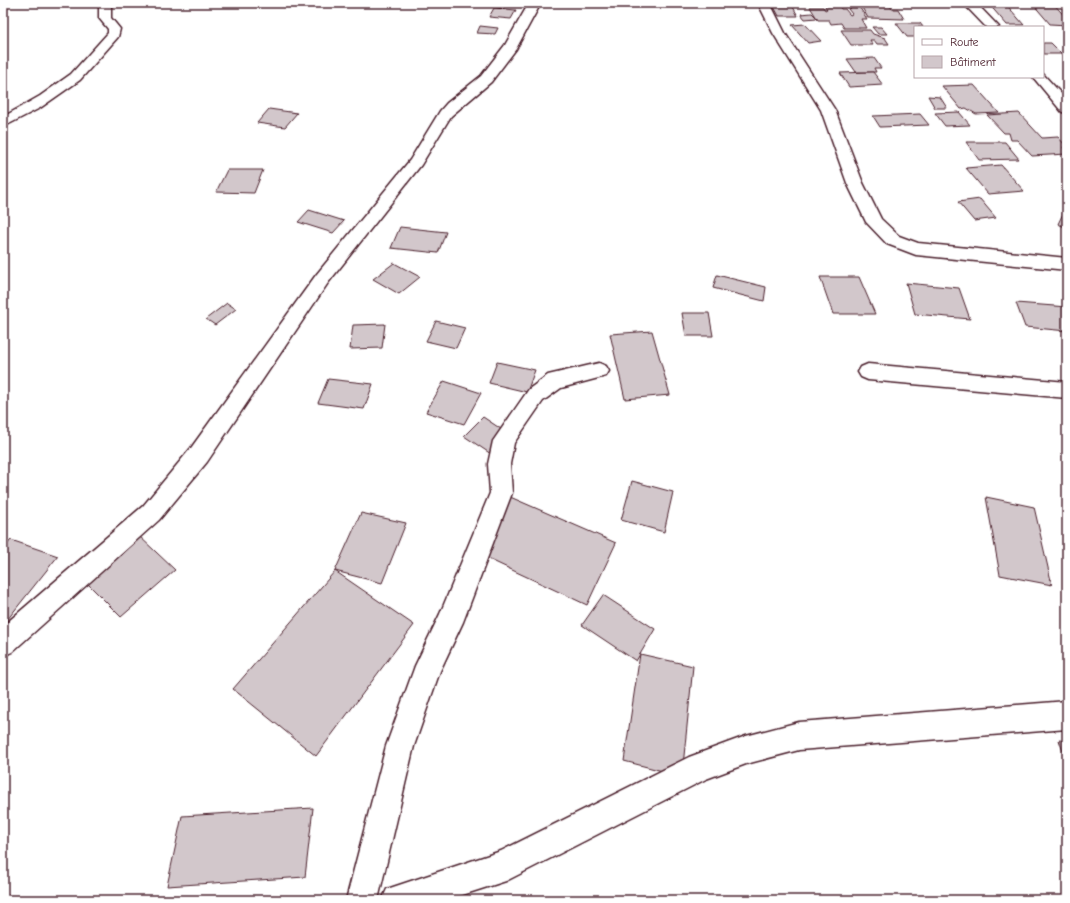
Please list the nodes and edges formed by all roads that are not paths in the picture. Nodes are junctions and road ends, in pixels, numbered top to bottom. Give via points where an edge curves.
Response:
1 (106, 3) edge
2 (535, 3) edge
3 (764, 3) edge
4 (969, 3) edge
5 (992, 26) edge
6 (1041, 78) edge
7 (1067, 109) edge
8 (3, 124) edge
9 (1067, 264) edge
10 (599, 371) dead end
11 (868, 372) dead end
12 (1067, 390) edge
13 (3, 643) edge
14 (1067, 715) edge
15 (362, 900) edge
16 (398, 900) edge

1 - 8 street via 105,18 114,29 114,34 96,56 84,70 43,100
2 - 13 street via 511,46 486,79 445,114 416,162 322,279 199,455 151,513
3 - 9 street via 779,33 828,110 854,184 874,222 893,240 916,249
4 - 5 street
6 - 7 street
10 - 15 street via 554,381 536,396 504,441 499,464 501,493 450,622 428,666 400,746
11 - 12 street
14 - 16 street via 799,736 746,750 699,767 506,865

